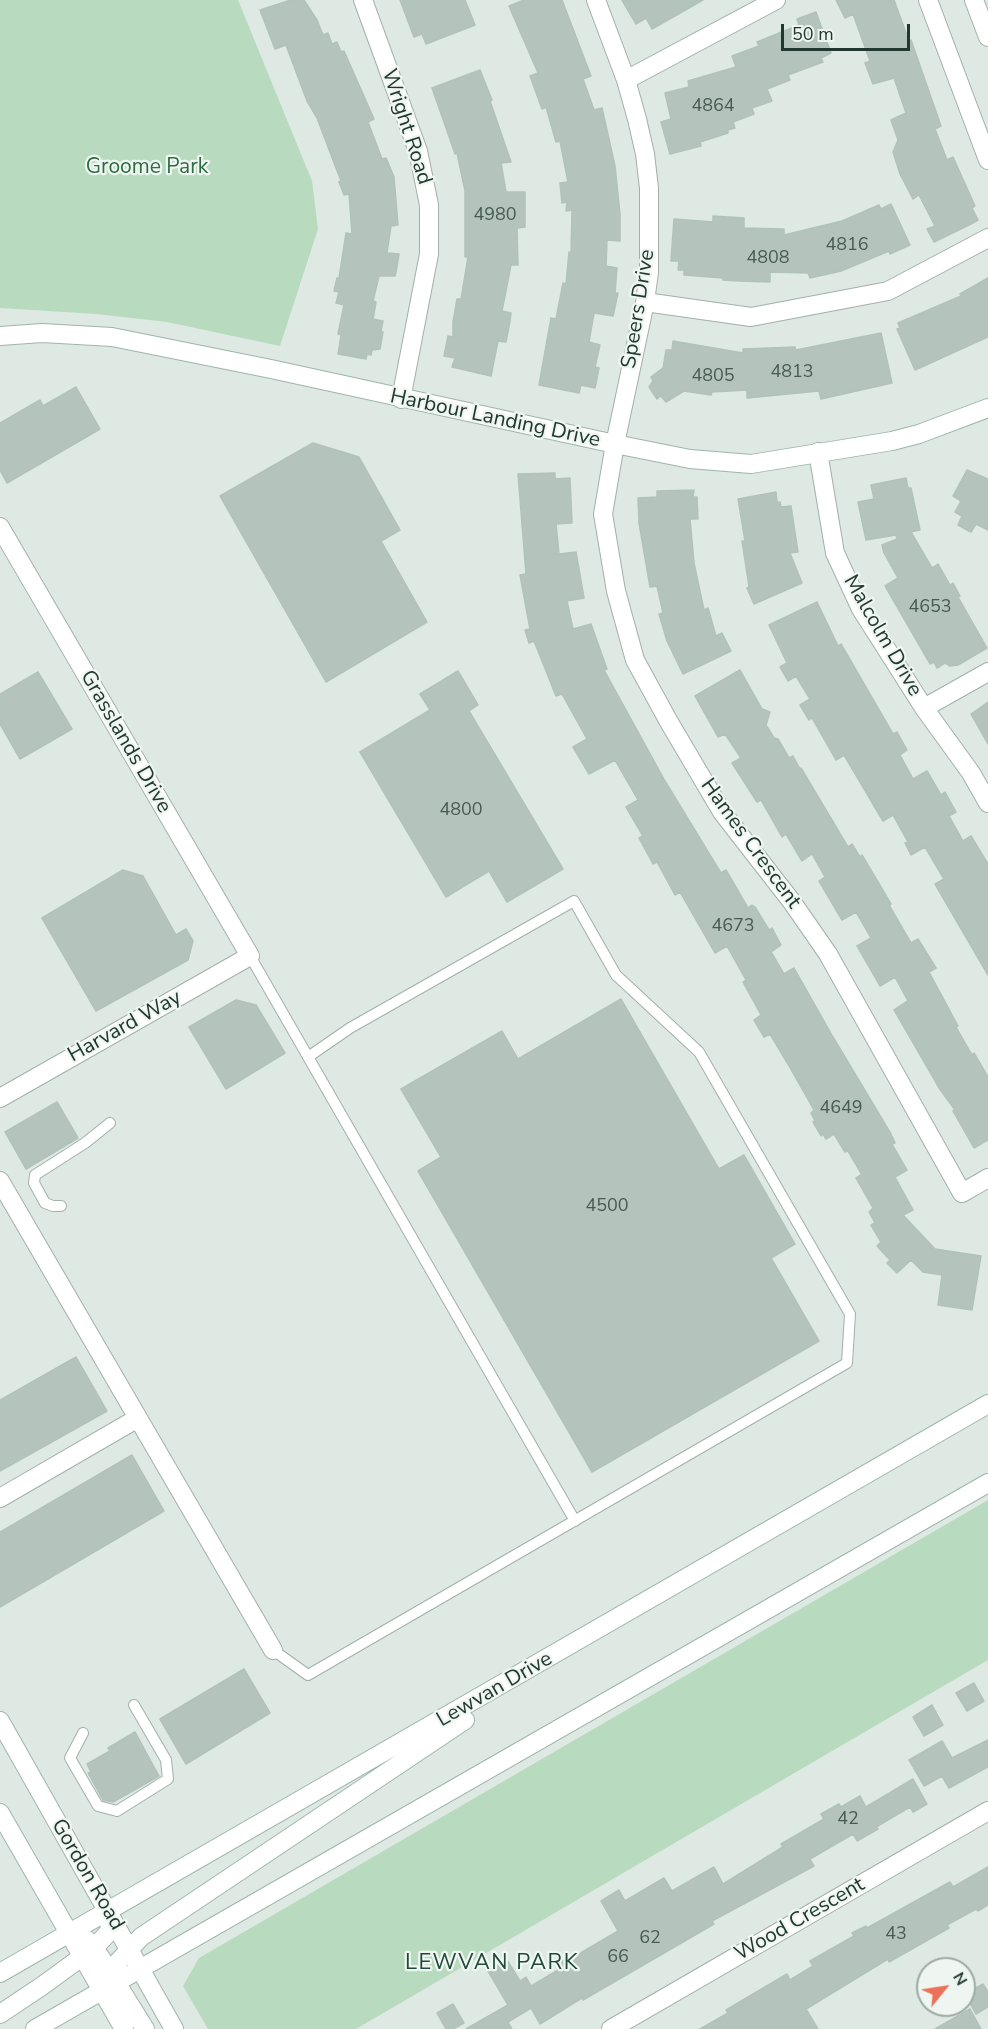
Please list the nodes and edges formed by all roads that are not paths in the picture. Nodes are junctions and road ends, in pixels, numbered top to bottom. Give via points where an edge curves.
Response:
1 (363, 0) edge
2 (596, 0) edge
3 (776, 0) edge
4 (928, 0) edge
5 (974, 0) edge
6 (988, 38) edge
7 (626, 80) junction
8 (988, 160) edge
9 (988, 238) edge
10 (645, 302) junction
11 (0, 336) edge
12 (401, 399) junction
13 (988, 408) edge
14 (615, 444) junction
15 (818, 452) junction
16 (0, 527) edge
17 (988, 672) edge
18 (924, 708) junction
19 (988, 803) edge
20 (250, 956) junction
21 (308, 1057) junction
22 (0, 1098) edge
23 (110, 1123) dead end
24 (988, 1178) edge
25 (0, 1181) edge
26 (61, 1206) dead end
27 (988, 1404) edge
28 (138, 1419) junction
29 (988, 1483) edge
30 (0, 1498) edge
31 (575, 1521) junction
32 (609, 1624) junction
33 (273, 1650) joint
34 (134, 1705) dead end
35 (0, 1721) edge
36 (83, 1733) dead end
37 (988, 1811) edge
38 (0, 1813) edge
39 (107, 1911) junction
40 (69, 1933) junction
41 (129, 1948) junction
42 (88, 1952) junction
43 (140, 1969) junction
44 (0, 1973) edge
45 (110, 1983) junction
46 (0, 2014) edge
47 (35, 2029) edge
48 (124, 2029) edge
49 (145, 2029) edge
50 (174, 2029) edge
51 (611, 2029) edge

1 - 12 street, Wright Road via 418,151 429,205 429,254
2 - 7 street, Speers Drive
3 - 7 street
4 - 8 street
5 - 6 street
7 - 10 street, Speers Drive via 645,154 649,188
9 - 10 street via 888,291 762,315 751,317
10 - 14 street, Speers Drive
11 - 12 street, Harbour Landing Drive via 42,333 112,337
12 - 14 street, Harbour Landing Drive
13 - 15 street, Harbour Landing Drive via 892,441
14 - 15 street, Harbour Landing Drive via 690,459 751,464
14 - 24 street, Hames Crescent via 603,514 616,591 635,660 722,812 828,954 962,1192
15 - 18 street, Malcolm Drive via 836,553 861,609
16 - 20 street, Grasslands Drive
17 - 18 street
18 - 19 street, Malcolm Drive
20 - 21 lane
20 - 22 street, Harvard Way
21 - 31 lane
21 - 31 lane via 350,1028 574,901 616,975 699,1052 850,1314 847,1363
23 - 26 lane via 34,1175 45,1203
25 - 28 street
27 - 32 street, Lewvan Drive
28 - 30 street
28 - 33 street
29 - 43 street
31 - 33 lane via 308,1674
32 - 39 street, Lewvan Drive
32 - 41 street via 160,1922
34 - 36 lane via 166,1760 168,1779 117,1811 98,1806 70,1758
35 - 39 street, Gordon Road
37 - 51 street, Wood Crescent
38 - 40 street
39 - 40 street, Lewvan Drive
39 - 41 street, Gordon Road
39 - 42 street via 108,1933
40 - 42 street
40 - 44 street, Lewvan Drive
41 - 43 street, Gordon Road
41 - 45 street via 116,1964
42 - 45 street
42 - 46 street
43 - 45 street
43 - 50 street, Gordon Road
45 - 47 street
45 - 48 street
45 - 49 street

